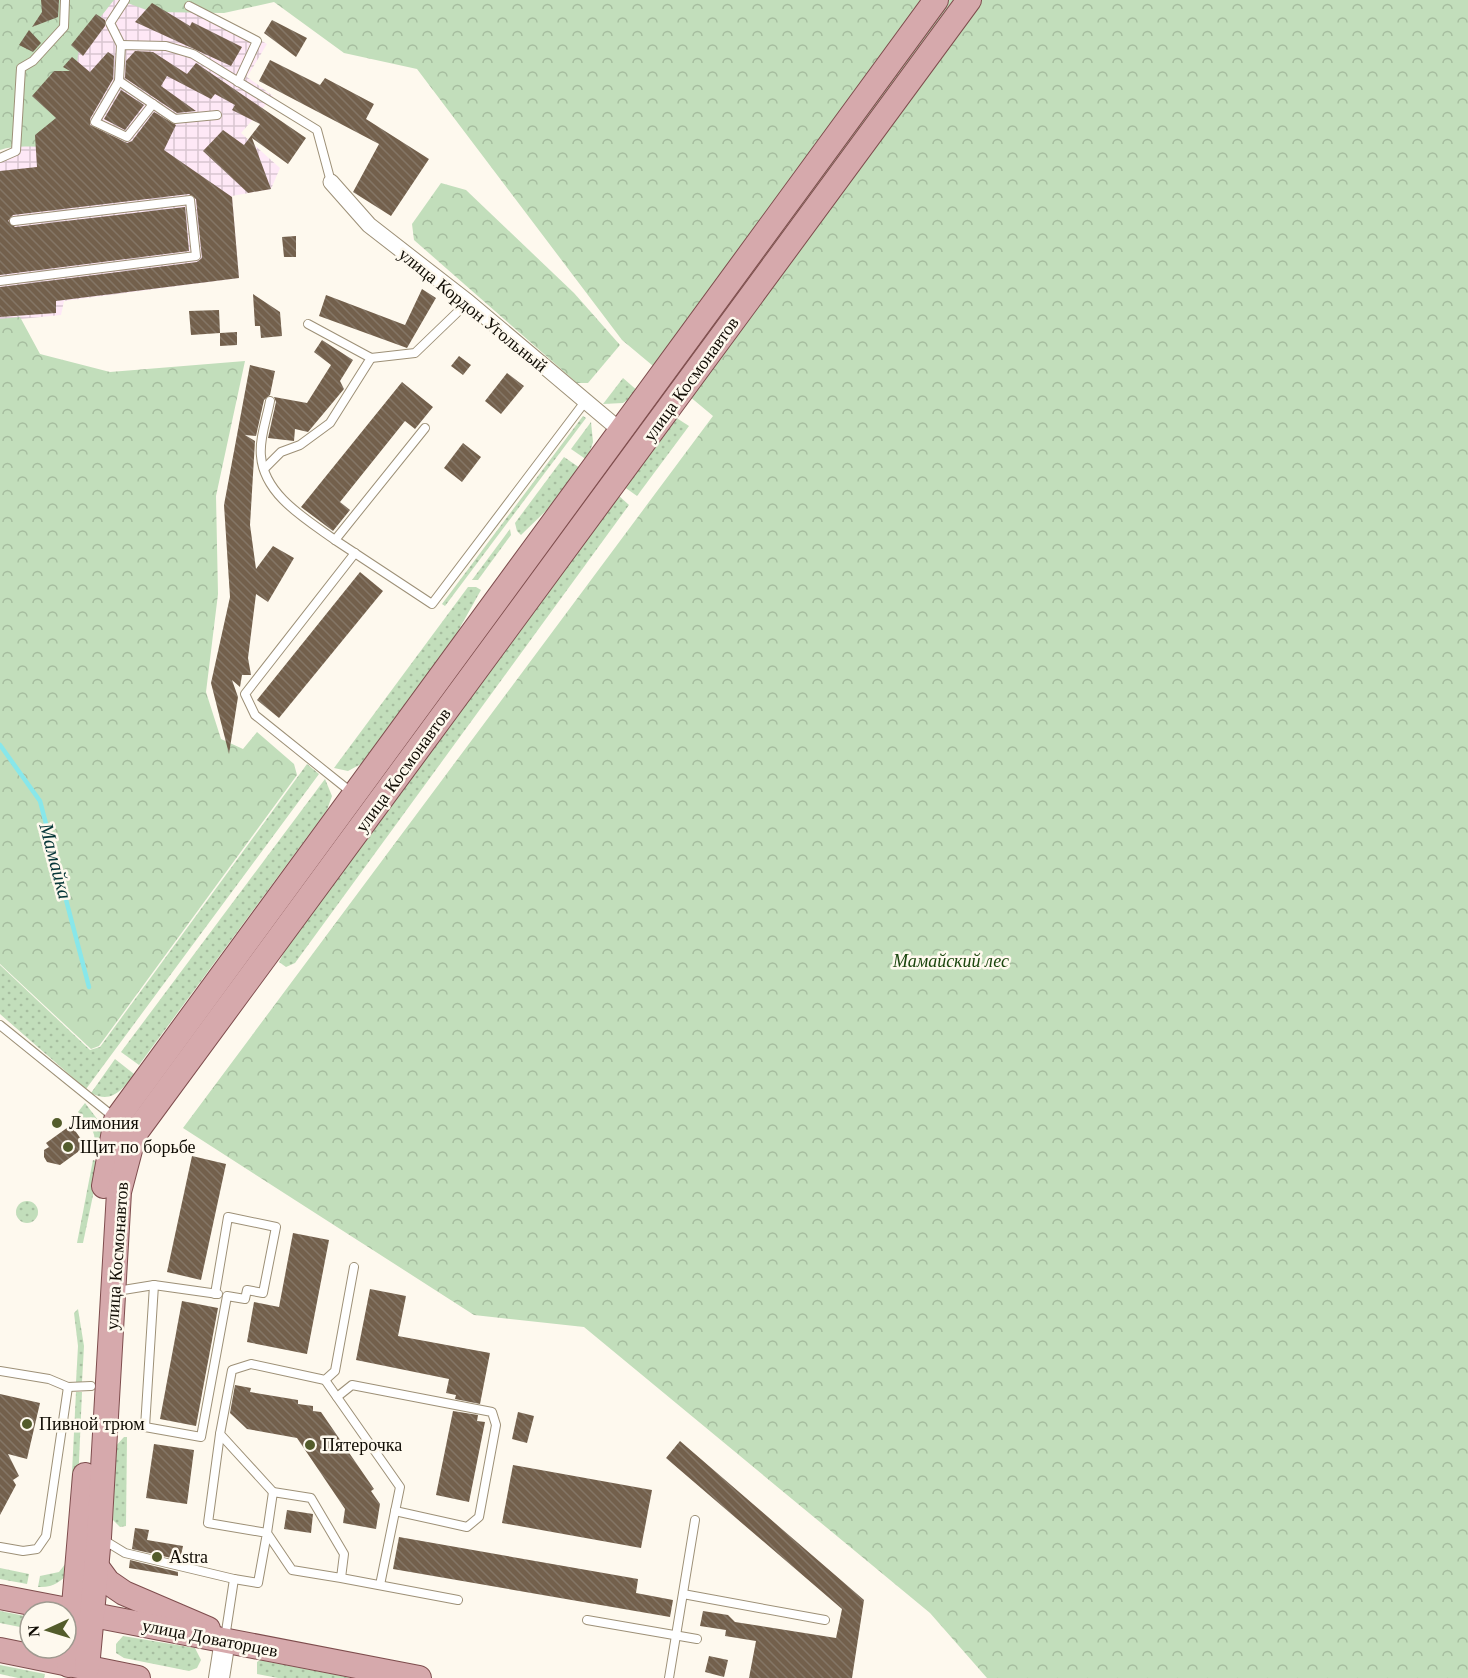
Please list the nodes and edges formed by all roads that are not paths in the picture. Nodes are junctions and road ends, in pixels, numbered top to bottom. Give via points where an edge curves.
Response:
1 (65, 0) edge
2 (125, 0) edge
3 (936, 0) edge
4 (969, 0) edge
5 (189, 6) dead end
6 (121, 45) junction
7 (119, 81) junction
8 (238, 82) junction
9 (153, 104) junction
10 (217, 115) dead end
11 (0, 158) edge
12 (331, 182) joint
13 (14, 220) dead end
14 (0, 281) edge
15 (468, 302) junction
16 (308, 324) dead end
17 (371, 358) junction
18 (270, 401) dead end
19 (584, 403) junction
20 (425, 428) dead end
21 (621, 431) junction
22 (264, 469) junction
23 (334, 540) junction
24 (355, 553) junction
25 (354, 794) junction
26 (0, 1025) edge
27 (125, 1127) junction
28 (354, 1267) dead end
29 (154, 1285) junction
30 (113, 1292) junction
31 (215, 1294) junction
32 (227, 1296) junction
33 (0, 1371) edge
34 (325, 1380) junction
35 (79, 1387) junction
36 (337, 1397) junction
37 (105, 1426) junction
38 (144, 1427) junction
39 (220, 1434) junction
40 (273, 1492) junction
41 (395, 1511) junction
42 (695, 1520) dead end
43 (267, 1533) junction
44 (99, 1537) junction
45 (0, 1547) edge
46 (88, 1565) junction
47 (341, 1578) junction
48 (234, 1579) junction
49 (381, 1585) junction
50 (683, 1594) junction
51 (0, 1597) edge
52 (44, 1600) edge
53 (458, 1600) dead end
54 (18, 1601) edge
55 (78, 1618) edge
56 (587, 1620) dead end
57 (825, 1620) dead end
58 (86, 1621) junction
59 (676, 1635) junction
60 (697, 1639) dead end
61 (225, 1640) junction
62 (0, 1650) edge
63 (78, 1666) junction
64 (134, 1678) edge
65 (219, 1678) edge
66 (419, 1678) edge
67 (669, 1678) edge

1 - 11 lane via 64,27 33,61 21,68 16,151
2 - 6 lane via 110,23
3 - 21 main road, улица Космонавтов
4 - 27 main road, улица Космонавтов
5 - 8 lane via 257,41
6 - 7 lane
6 - 8 lane via 166,46 193,54
7 - 9 lane
7 - 9 lane via 95,122 127,137
8 - 12 lane via 317,130
9 - 10 lane via 175,119
12 - 15 street, улица Кордон Угольный via 369,225
13 - 14 lane via 190,200 196,256
15 - 17 lane via 415,353
15 - 19 street, улица Кордон Угольный
16 - 17 lane
17 - 22 lane via 330,423 300,445 281,452
18 - 22 lane via 261,454
19 - 21 street, улица Кордон Угольный
19 - 24 lane via 432,604
20 - 23 lane
21 - 25 main road, улица Космонавтов
22 - 23 lane via 265,477 289,506
23 - 24 lane
24 - 25 lane via 245,693 255,715
25 - 27 main road, улица Космонавтов
26 - 27 lane
27 - 30 main road, улица Космонавтов
27 - 35 main road, улица Космонавтов via 103,1192
28 - 34 lane via 335,1371
29 - 30 lane
29 - 31 lane
29 - 38 lane
30 - 37 main road, улица Космонавтов
31 - 32 lane
31 - 32 lane via 228,1217 276,1227 263,1293 247,1290 245,1299
32 - 38 lane via 201,1437
33 - 35 lane
34 - 36 lane
34 - 39 lane via 251,1365 232,1370
35 - 45 lane via 46,1536 37,1549
35 - 46 main road, улица Космонавтов
36 - 41 lane via 400,1487
36 - 41 lane via 352,1385 492,1412 496,1425 479,1517 467,1527
37 - 38 lane
37 - 44 main road, улица Космонавтов
39 - 40 lane
39 - 43 lane via 208,1523
40 - 43 lane
40 - 47 lane via 311,1498 344,1554
41 - 49 lane
42 - 50 lane
43 - 47 lane via 292,1570
43 - 48 lane via 258,1583
44 - 46 main road, улица Космонавтов
44 - 48 lane via 125,1553
46 - 52 main road via 61,1592
46 - 58 main road
46 - 61 main road via 124,1593 196,1622
47 - 49 lane
48 - 61 lane
49 - 53 lane
50 - 57 lane
50 - 59 lane
51 - 54 main road, улица Доваторцев
55 - 58 main road, улица Доваторцев
56 - 59 lane
58 - 61 main road, улица Доваторцев
58 - 63 main road
59 - 60 lane
59 - 67 lane
61 - 65 street
61 - 66 main road, улица Доваторцев
62 - 63 main road
63 - 64 main road

